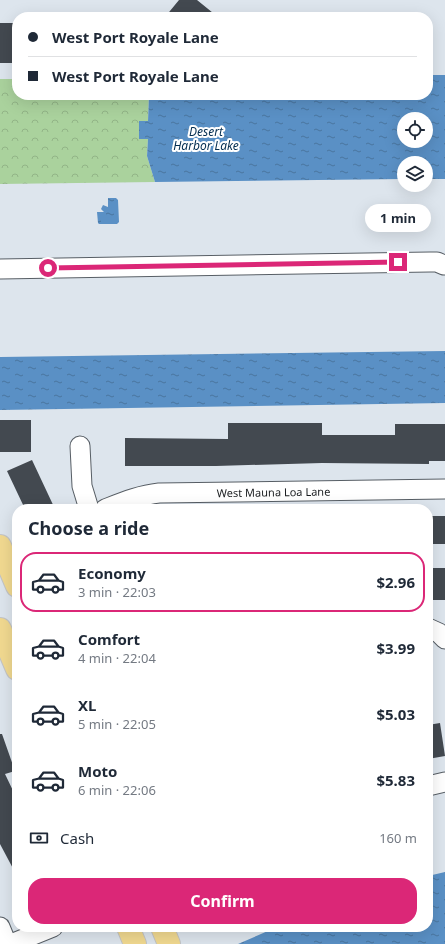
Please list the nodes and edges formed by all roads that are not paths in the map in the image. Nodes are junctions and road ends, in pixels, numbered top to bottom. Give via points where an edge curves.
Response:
1 (445, 265) edge
2 (0, 269) edge
3 (80, 446) dead end
4 (445, 489) edge
5 (87, 504) edge
6 (118, 504) edge
7 (0, 546) edge
8 (12, 574) edge
9 (0, 629) edge
10 (12, 657) edge
11 (445, 782) edge
12 (433, 785) edge
13 (0, 927) edge
14 (41, 932) edge
15 (130, 932) edge
16 (164, 932) edge
17 (7, 944) edge
18 (11, 944) edge
19 (135, 944) edge
20 (169, 944) edge

1 - 2 street via 430,262
3 - 5 street via 82,486
4 - 6 street, West Mauna Loa Lane via 159,493 146,494
7 - 8 main road
9 - 10 main road
11 - 12 street
13 - 17 street
14 - 18 street
15 - 19 main road
16 - 20 main road

